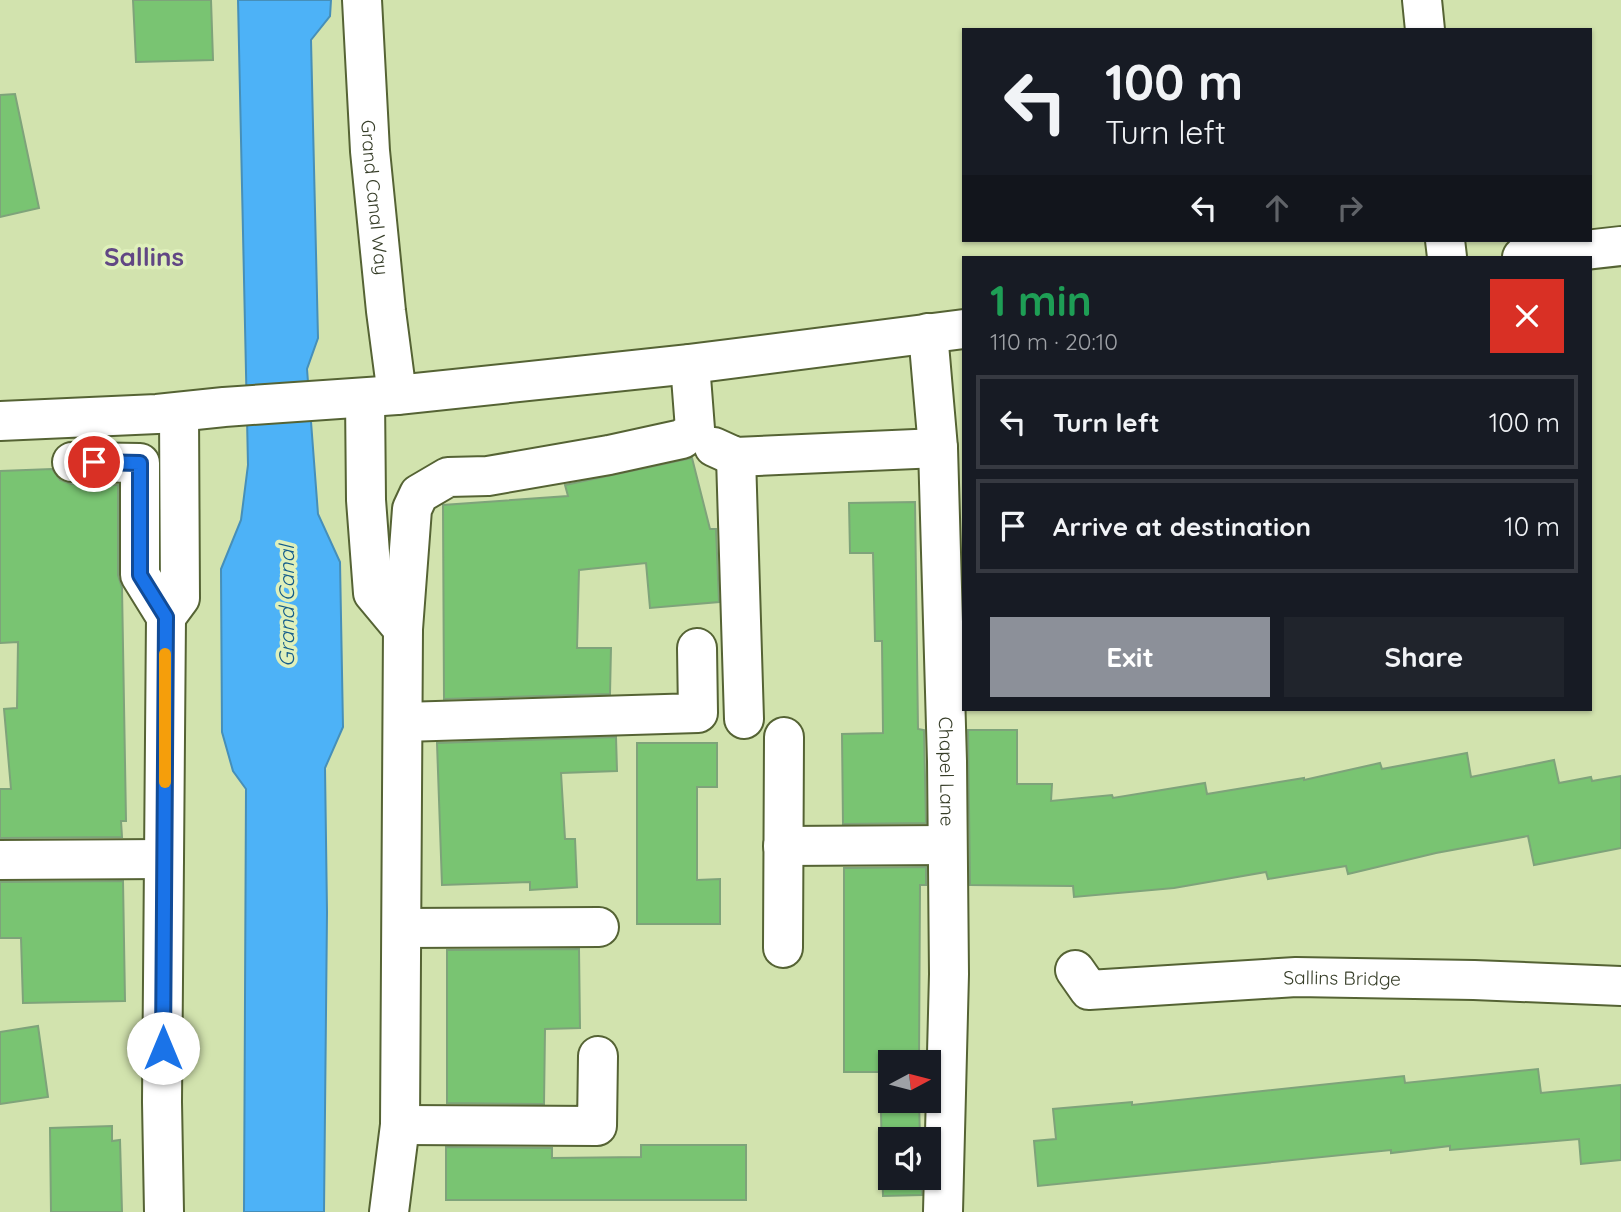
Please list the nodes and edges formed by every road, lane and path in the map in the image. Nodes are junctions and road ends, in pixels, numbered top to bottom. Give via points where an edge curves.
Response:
1 (362, 0) edge
2 (1422, 0) edge
3 (1425, 28) edge
4 (1621, 246) edge
5 (1530, 256) edge
6 (946, 331) edge
7 (690, 364) junction
8 (366, 397) junction
9 (179, 412) junction
10 (0, 421) edge
11 (695, 429) junction
12 (938, 448) junction
13 (736, 457) junction
14 (72, 462) dead end
15 (166, 617) junction
16 (403, 629) junction
17 (697, 648) dead end
18 (744, 719) dead end
19 (403, 722) junction
20 (784, 737) dead end
21 (947, 845) junction
22 (783, 846) junction
23 (164, 859) junction
24 (0, 860) edge
25 (402, 928) junction
26 (599, 928) dead end
27 (783, 948) dead end
28 (1074, 971) dead end
29 (1621, 986) edge
30 (598, 1056) dead end
31 (400, 1125) junction
32 (164, 1212) edge
33 (389, 1212) edge
34 (943, 1212) edge

1 - 8 street, Grand Canal Way via 370,151 386,311
2 - 3 street
4 - 5 street
6 - 7 street
6 - 12 street, Chapel Lane
7 - 8 street
7 - 11 street
8 - 9 street
8 - 16 street, Grand Canal Way via 366,500 373,593
9 - 10 street
9 - 15 street via 180,598
11 - 13 street via 717,449
11 - 16 street via 682,439 609,455 448,477 431,485 411,509
12 - 13 street
12 - 21 street, Chapel Lane
13 - 18 street
14 - 15 street via 140,463 140,575
15 - 23 street
16 - 19 street
17 - 19 street via 698,713
19 - 25 street
20 - 22 street
21 - 22 street
21 - 34 street, Chapel Lane
22 - 27 street
23 - 24 street
23 - 32 street
25 - 26 street
25 - 31 street
28 - 29 street, Sallins Bridge via 1089,990 1296,977
30 - 31 street via 597,1126
31 - 33 street

